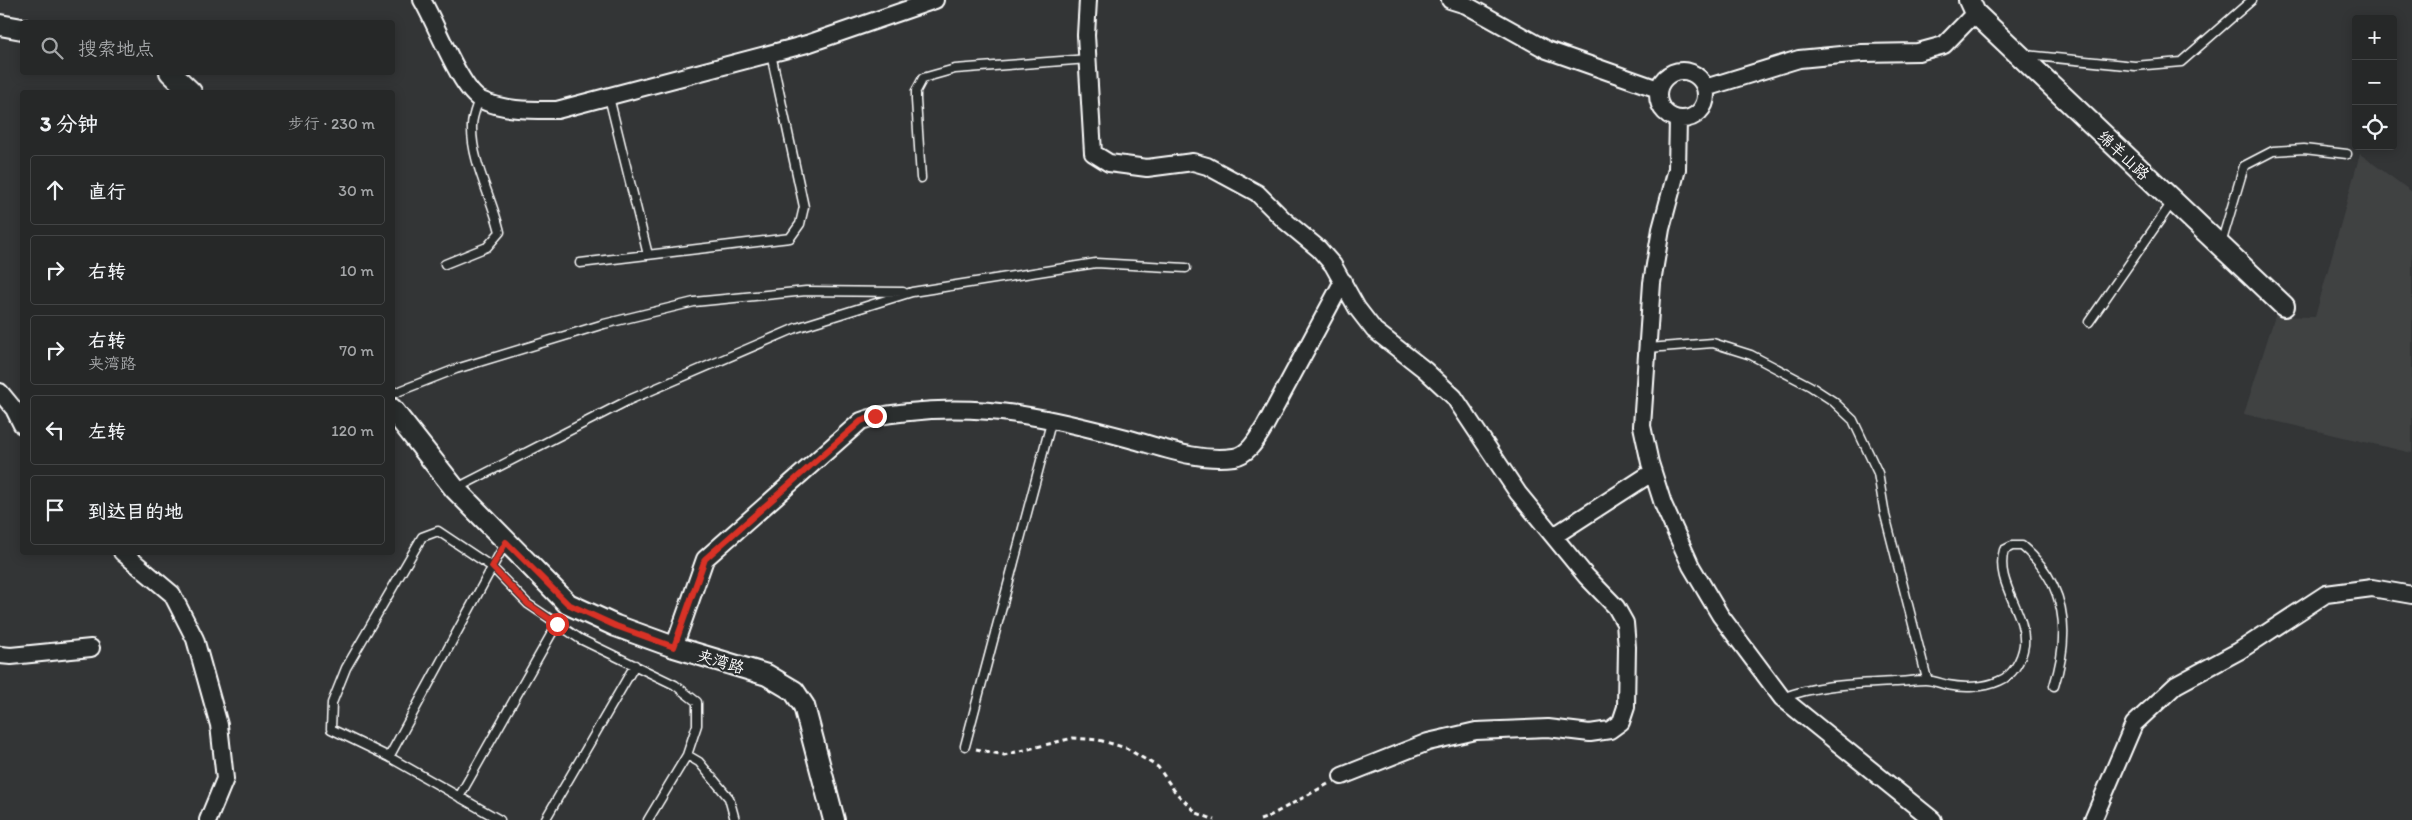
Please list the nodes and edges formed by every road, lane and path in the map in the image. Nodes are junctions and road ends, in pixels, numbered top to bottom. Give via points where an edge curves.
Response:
1 (423, 0) edge
2 (935, 0) edge
3 (1088, 0) edge
4 (1450, 0) edge
5 (2252, 0) edge
6 (1972, 7) edge
7 (0, 25) edge
8 (20, 29) edge
9 (771, 54) junction
10 (2018, 54) junction
11 (1088, 59) junction
12 (173, 75) edge
13 (1705, 88) junction
14 (1658, 89) junction
15 (189, 90) edge
16 (609, 98) junction
17 (479, 99) junction
18 (1678, 119) junction
19 (2347, 154) dead end
20 (920, 178) dead end
21 (2173, 201) junction
22 (2221, 246) junction
23 (648, 255) junction
24 (445, 264) dead end
25 (580, 264) dead end
26 (1186, 268) dead end
27 (1343, 281) junction
28 (912, 292) junction
29 (2284, 306) dead end
30 (2089, 322) dead end
31 (1648, 348) junction
32 (0, 392) edge
33 (395, 393) edge
34 (395, 413) edge
35 (1052, 419) junction
36 (20, 421) edge
37 (1653, 472) junction
38 (455, 489) junction
39 (1554, 536) junction
40 (506, 542) junction
41 (126, 555) edge
42 (492, 567) junction
43 (2412, 595) edge
44 (557, 624) junction
45 (674, 647) junction
46 (90, 648) dead end
47 (0, 655) edge
48 (635, 665) junction
49 (1927, 679) junction
50 (2054, 686) dead end
51 (1782, 698) junction
52 (965, 746) joint
53 (687, 755) junction
54 (389, 757) junction
55 (1342, 776) joint
56 (459, 797) junction
57 (208, 820) edge
58 (500, 820) edge
59 (546, 820) edge
60 (648, 820) edge
61 (735, 820) edge
62 (834, 820) edge
63 (1215, 820) edge
64 (1260, 820) edge
65 (1932, 820) edge
66 (2093, 820) edge

1 - 17 street via 462,78
2 - 9 street
3 - 11 street
4 - 14 street via 1466,5 1547,50
5 - 10 lane via 2180,62 2135,66
6 - 10 street, 绵羊山路
6 - 13 street via 1944,45 1918,52 1799,59
7 - 8 street
9 - 16 street
9 - 23 lane via 804,207 800,224 790,238
10 - 21 street, 绵羊山路
11 - 20 lane via 955,69 923,78 916,91
11 - 27 street via 1093,153 1109,163 1147,168 1193,162 1207,166 1257,194 1319,249
12 - 15 street
13 - 14 street via 1695,75 1681,71 1667,76
13 - 18 street via 1706,96 1700,111 1686,119
14 - 18 street via 1664,112
16 - 17 street via 557,110 522,111
16 - 23 lane
17 - 24 lane via 472,123 472,147 500,232 487,247
18 - 31 street via 1677,169 1655,261
19 - 22 lane via 2304,149 2273,151 2244,166
21 - 22 street, 绵羊山路
21 - 30 lane
22 - 29 street, 绵羊山路
23 - 25 lane
26 - 28 lane via 1096,263
27 - 35 street via 1266,426 1252,447 1236,457 1202,458
27 - 39 street via 1357,308 1374,330 1454,397 1518,493
28 - 33 lane via 806,291 694,302 604,324 456,369
28 - 38 lane via 796,328 647,392
31 - 37 street via 1642,426
31 - 49 lane via 1713,343 1751,355 1826,396 1853,420 1878,473 1885,515
32 - 36 street
34 - 38 street, 夹湾路
35 - 45 street via 1000,411 932,410 875,416 861,421 705,559
35 - 52 lane
37 - 39 street
37 - 51 street via 1663,504 1691,566 1720,615
38 - 40 street, 夹湾路
39 - 55 street via 1616,607 1625,623 1626,707 1621,722 1610,730 1590,732 1548,728 1476,731 1428,742
40 - 42 lane
40 - 45 street, 夹湾路 via 568,604
41 - 57 street via 172,594 195,639 219,724 225,780
42 - 44 lane via 528,604
42 - 54 lane
42 - 54 lane via 438,531 422,537 346,668 332,702 331,729
43 - 66 street via 2372,588 2326,594 2239,651 2176,685 2134,724
44 - 48 lane via 580,639
44 - 56 lane
45 - 62 street, 夹湾路 via 767,675 794,691 804,706
46 - 47 street
48 - 53 lane via 675,685 697,702 697,725
48 - 59 lane
49 - 50 lane via 1974,687 2000,681 2016,669 2024,645 2022,627 2006,586 2002,557 2004,550 2022,546 2044,568 2056,588 2062,612 2062,662
49 - 51 lane via 1846,684 1804,690
51 - 65 street
52 - 63 path via 1004,755 1073,738 1099,740 1126,748 1158,767 1176,793 1197,813
53 - 60 lane
53 - 61 lane via 700,762 729,798
54 - 56 lane
55 - 64 path
56 - 58 lane

